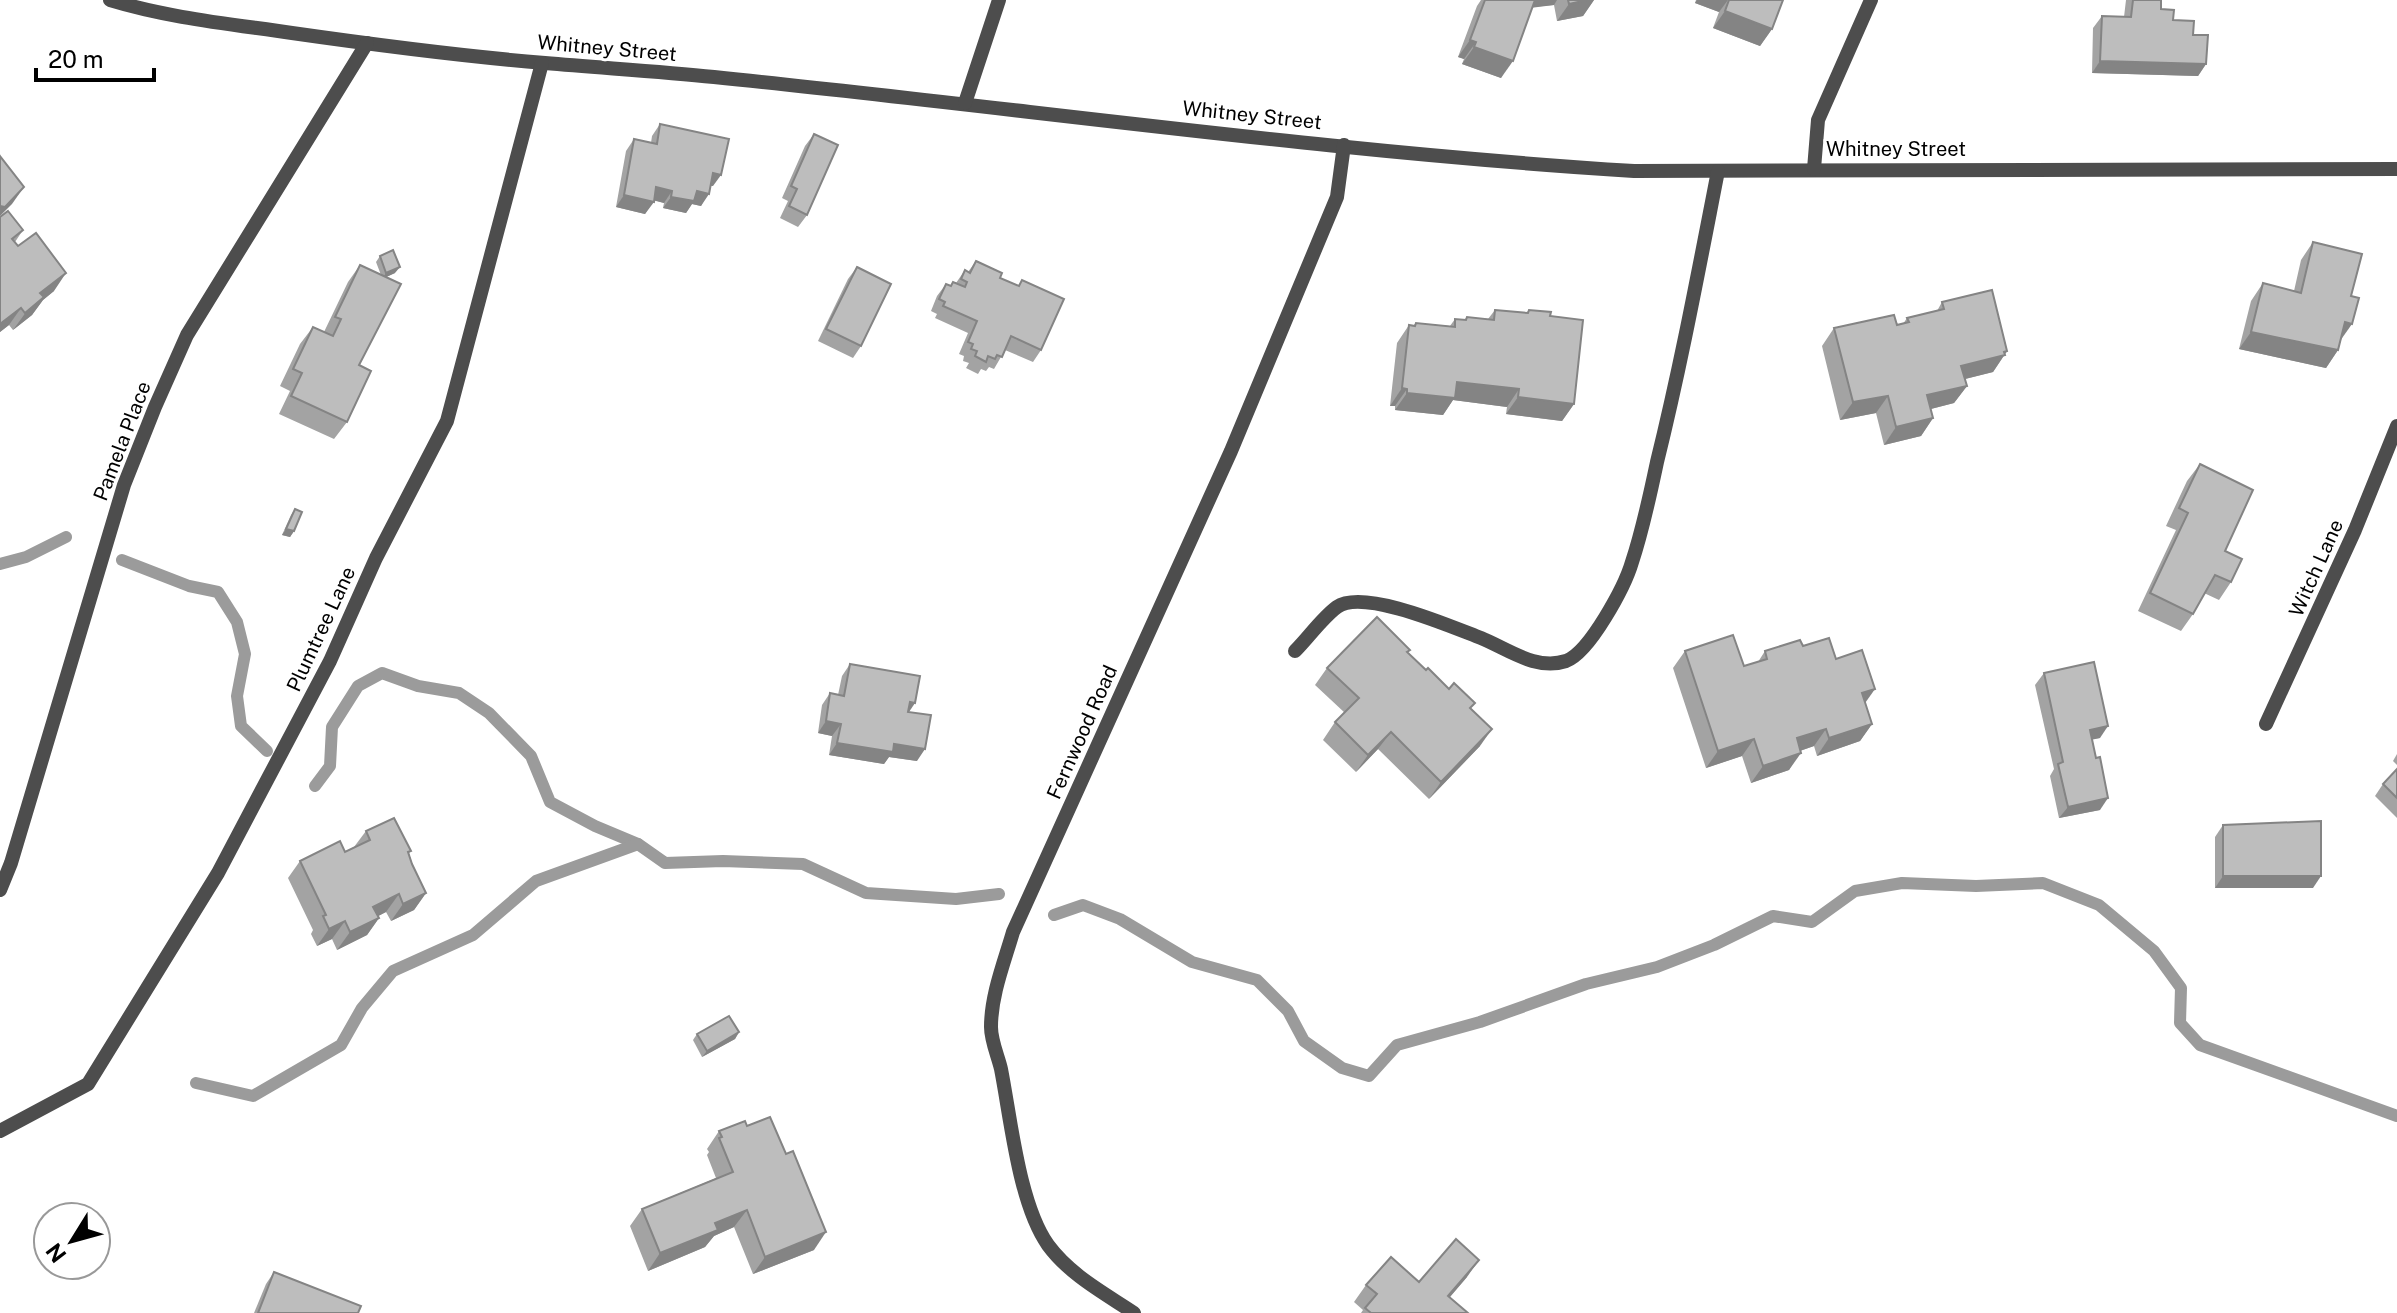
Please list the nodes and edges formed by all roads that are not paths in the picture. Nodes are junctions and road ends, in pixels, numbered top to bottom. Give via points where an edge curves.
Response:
1 (110, 0) edge
2 (999, 0) edge
3 (1871, 0) edge
4 (168, 7) edge
5 (367, 43) junction
6 (542, 63) junction
7 (965, 103) junction
8 (1344, 145) junction
9 (1814, 169) junction
10 (2397, 169) edge
11 (1718, 171) junction
12 (2397, 426) edge
13 (1295, 651) dead end
14 (2266, 724) dead end
15 (0, 890) edge
16 (0, 1131) edge
17 (1134, 1313) edge

1 - 4 street, Whitney Street
2 - 7 street
3 - 9 street via 1818,120
4 - 5 street, Whitney Street
5 - 6 street, Whitney Street
5 - 15 street, Pamela Place via 194,323 155,407 124,485
6 - 7 street, Whitney Street
6 - 16 street, Plumtree Lane via 447,421 330,661 218,873 88,1084
7 - 8 street, Whitney Street
8 - 11 street, Whitney Street via 1591,169
8 - 17 street, Fernwood Road via 1337,197 1231,451 1013,932 994,999 991,1030 1033,1215 1066,1266
9 - 10 street, Whitney Street
9 - 11 street, Whitney Street
11 - 13 street via 1680,369 1632,563 1618,598 1593,635 1569,660 1540,664 1429,620 1355,600 1338,606
12 - 14 street, Witch Lane

